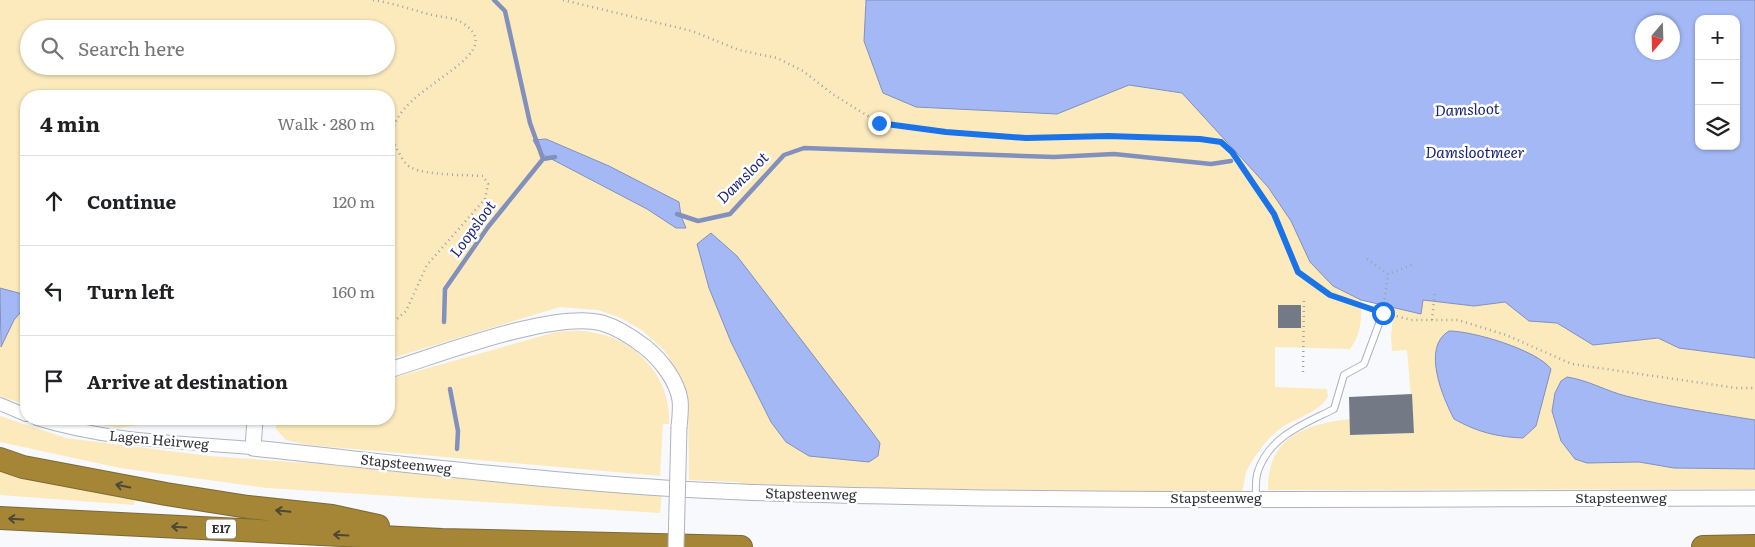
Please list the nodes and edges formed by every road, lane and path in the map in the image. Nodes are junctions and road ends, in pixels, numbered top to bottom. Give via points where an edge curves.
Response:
1 (373, 0) edge
2 (563, 0) edge
3 (395, 123) edge
4 (395, 145) edge
5 (1367, 259) dead end
6 (1412, 265) dead end
7 (1388, 274) junction
8 (1435, 290) dead end
9 (1304, 298) dead end
10 (1383, 313) junction
11 (1432, 320) junction
12 (395, 321) edge
13 (395, 368) edge
14 (1303, 372) dead end
15 (1755, 388) edge
16 (0, 404) edge
17 (20, 412) edge
18 (57, 425) edge
19 (255, 425) edge
20 (253, 448) junction
21 (0, 460) edge
22 (1256, 498) junction
23 (1755, 498) edge
24 (0, 518) edge
25 (442, 540) junction
26 (1755, 546) edge
27 (676, 547) edge
28 (741, 547) edge
29 (1703, 547) edge

1 - 3 path via 460,21 474,32 476,41 471,56 406,105
2 - 10 path via 692,31 740,50 778,58 803,71 879,123 1026,138 1108,136 1221,142 1232,152 1274,214 1298,272 1330,295
4 - 12 path via 411,168 484,176 488,184 484,199 427,265 406,311
5 - 7 path
6 - 7 path
7 - 10 path
8 - 11 path
9 - 14 path
10 - 11 path via 1411,320
10 - 22 lane via 1364,364 1344,375 1334,409 1289,432 1269,448 1257,472
11 - 15 path via 1458,320 1506,335 1572,364
13 - 27 street, bridge via 561,321 601,323 628,334 652,353 670,375 680,399
16 - 17 street
18 - 20 street, Lagen Heirweg via 120,438
19 - 20 street
20 - 22 street, Stapsteenweg via 572,481 740,492 1001,498
25 -> 21 highway via 332,516 166,494
22 - 23 street, Stapsteenweg
25 -> 24 highway, E17
25 - 28 highway, E17
26 - 29 highway

